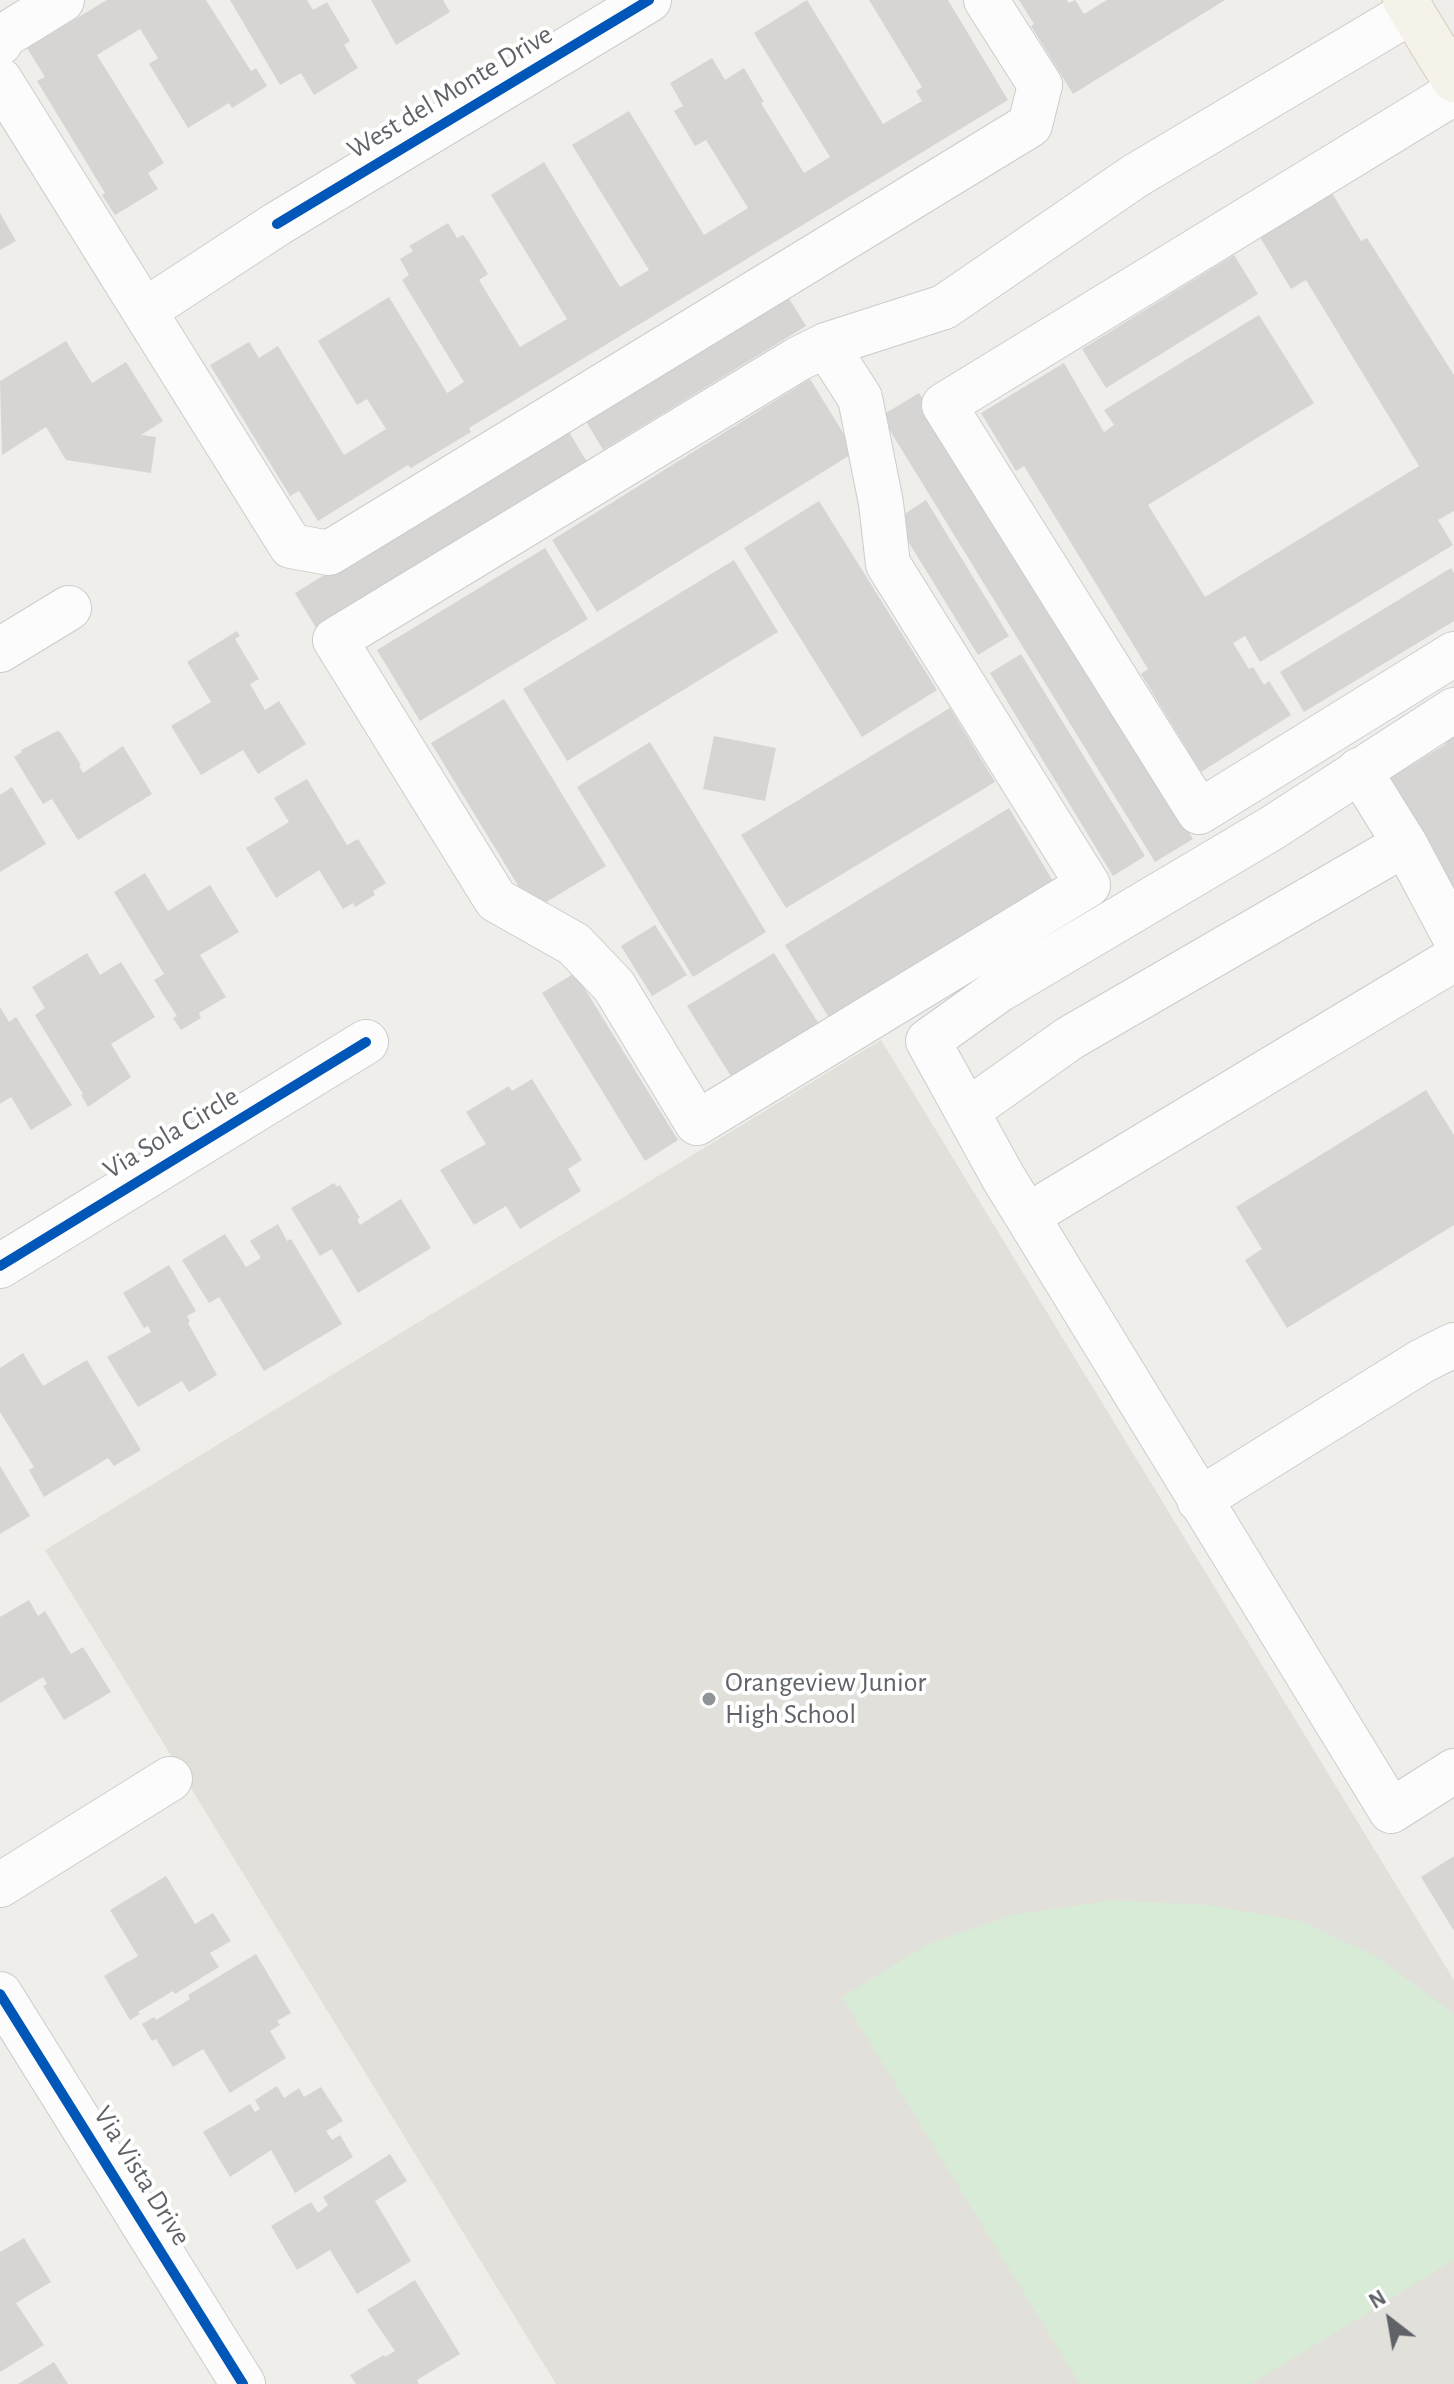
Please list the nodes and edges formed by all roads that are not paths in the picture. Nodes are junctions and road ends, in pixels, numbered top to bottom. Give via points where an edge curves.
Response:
1 (62, 0) edge
2 (649, 0) edge
3 (986, 0) edge
4 (1409, 6) edge
5 (0, 43) edge
6 (0, 80) edge
7 (1454, 80) edge
8 (1454, 93) edge
9 (144, 311) junction
10 (826, 345) junction
11 (69, 608) dead end
12 (0, 650) edge
13 (1454, 654) edge
14 (1454, 710) edge
15 (1359, 770) junction
16 (1405, 844) junction
17 (1454, 936) edge
18 (1454, 959) edge
19 (366, 1042) dead end
20 (967, 1111) junction
21 (1027, 1216) junction
22 (0, 1266) edge
23 (1454, 1345) edge
24 (1199, 1500) junction
25 (1454, 1771) edge
26 (170, 1779) dead end
27 (0, 1885) edge
28 (0, 1994) edge
29 (243, 2384) edge

1 - 5 street
2 - 9 street, West del Monte Drive via 277,224
3 - 9 street via 1040,85 1030,125 329,553 291,546
4 - 7 main road
4 - 10 street via 1135,176 944,307
6 - 9 street
8 - 13 street via 944,405 1199,812
10 - 10 street via 335,640 496,900 574,944 614,986 697,1123 1088,885 888,564 860,398
11 - 12 street
14 - 15 street
15 - 16 street
15 - 20 street via 1272,828 999,990 928,1041
16 - 17 street
16 - 20 street via 1070,1038
18 - 21 street
19 - 22 street, Via Sola Circle
20 - 21 street
21 - 24 street
23 - 24 street
24 - 25 street via 1391,1811
26 - 27 street
28 - 29 street, Via Vista Drive

